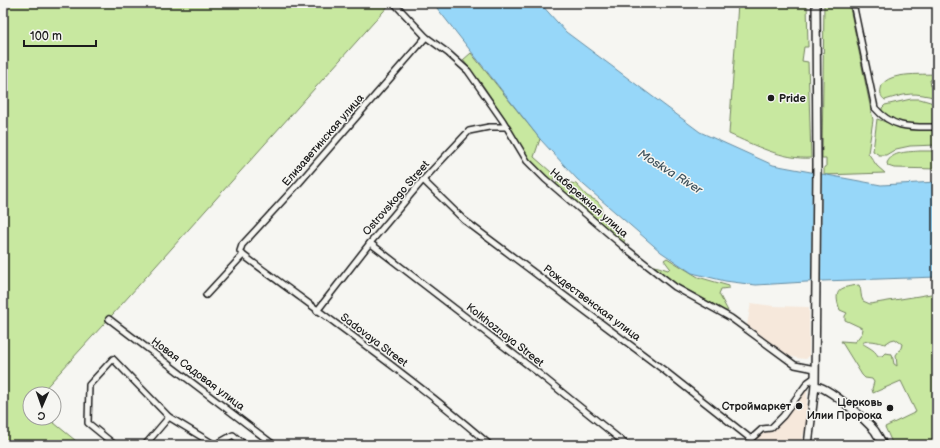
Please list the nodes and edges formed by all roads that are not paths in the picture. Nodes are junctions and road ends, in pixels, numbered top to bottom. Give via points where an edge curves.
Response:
1 (394, 3) edge
2 (816, 3) edge
3 (853, 3) edge
4 (426, 37) junction
5 (937, 127) edge
6 (507, 128) junction
7 (423, 180) junction
8 (370, 243) junction
9 (243, 255) junction
10 (206, 295) dead end
11 (317, 311) junction
12 (109, 319) dead end
13 (815, 368) junction
14 (815, 377) junction
15 (815, 386) junction
16 (169, 417) junction
17 (115, 445) edge
18 (145, 445) edge
19 (215, 445) edge
20 (245, 445) edge
21 (274, 445) edge
22 (490, 445) edge
23 (627, 445) edge
24 (808, 445) edge
25 (883, 445) edge

1 - 4 street, Набережная улица
2 - 13 main road
3 - 5 street via 875,108 882,117 896,124
4 - 6 street, Набережная улица via 468,71
4 - 9 street, Елизаветинская улица via 242,245 240,251
6 - 7 street, Ostrovskogo Street via 489,127 469,131
6 - 13 street, Набережная улица via 533,168 624,247 675,287 731,318 795,364
7 - 8 street, Ostrovskogo Street
7 - 14 street, Рождественская улица via 464,220 751,439 762,429 771,428 808,382
8 - 11 street, Ostrovskogo Street
8 - 23 street, Kolkhoznaya Street
9 - 10 street
9 - 11 street, Sadovaya Street
11 - 22 street, Sadovaya Street via 379,355
12 - 21 street, Новая Садовая улица
13 - 14 main road
14 - 15 main road
15 - 24 main road
15 - 25 main road via 822,387 853,410 875,431
16 - 17 street via 113,359 89,385 88,423
16 - 18 street
16 - 19 street
19 - 20 street via 233,435

